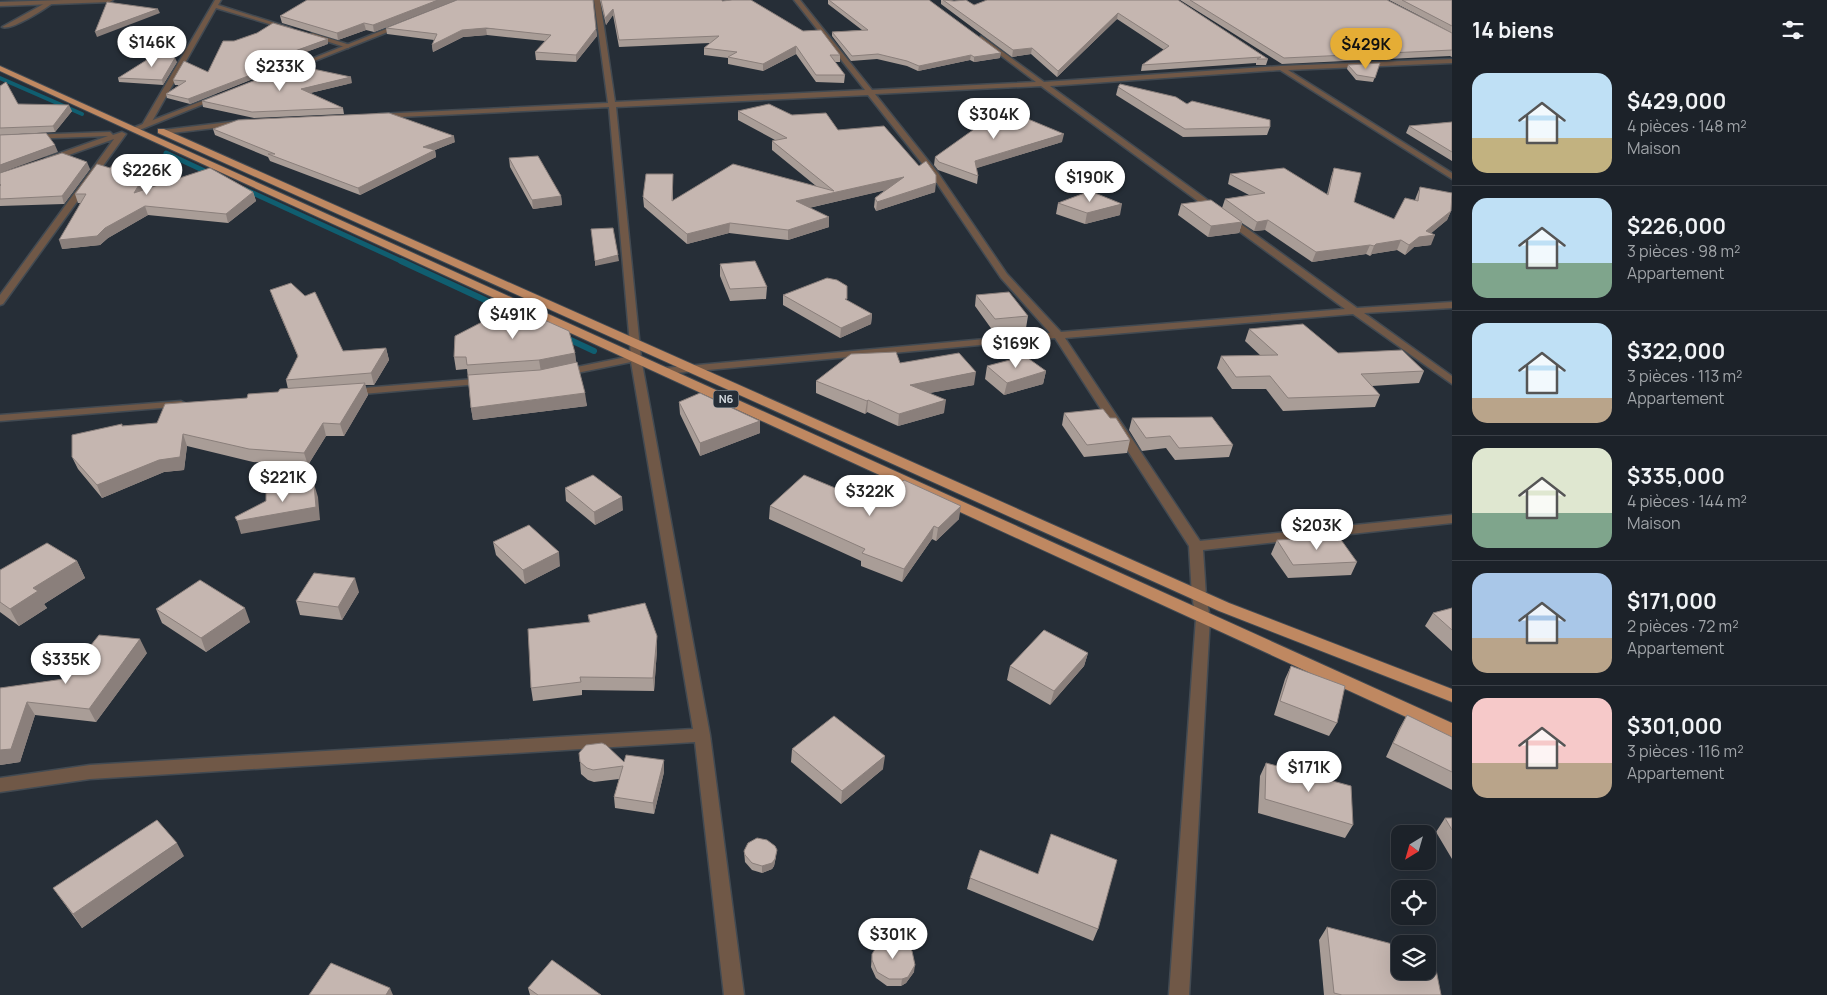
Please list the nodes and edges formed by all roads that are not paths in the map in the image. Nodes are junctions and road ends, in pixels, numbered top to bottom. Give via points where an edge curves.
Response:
1 (110, 0) edge
2 (597, 0) edge
3 (797, 0) edge
4 (51, 2) junction
5 (217, 3) edge
6 (0, 4) edge
7 (412, 21) edge
8 (5, 27) dead end
9 (291, 29) edge
10 (300, 32) edge
11 (974, 34) edge
12 (348, 46) junction
13 (0, 59) edge
14 (1452, 60) edge
15 (1272, 63) dead end
16 (0, 68) edge
17 (1281, 68) junction
18 (275, 74) edge
19 (1043, 84) junction
20 (229, 92) edge
21 (870, 93) junction
22 (612, 105) junction
23 (366, 117) edge
24 (258, 122) edge
25 (146, 125) junction
26 (128, 131) junction
27 (163, 132) junction
28 (0, 138) edge
29 (38, 164) edge
30 (1452, 176) edge
31 (0, 302) edge
32 (1452, 305) edge
33 (1355, 311) junction
34 (1058, 335) junction
35 (636, 351) junction
36 (694, 370) junction
37 (665, 371) junction
38 (550, 375) edge
39 (501, 380) edge
40 (1452, 381) edge
41 (344, 392) edge
42 (196, 403) edge
43 (0, 418) edge
44 (1452, 519) edge
45 (1196, 546) junction
46 (1200, 596) junction
47 (1203, 618) junction
48 (1452, 696) edge
49 (1452, 731) edge
50 (702, 736) junction
51 (0, 785) edge
52 (734, 995) edge
53 (1178, 995) edge

1 - 4 street
2 - 22 street
3 - 21 street
4 - 6 street
4 - 8 street
5 - 9 street
5 - 25 street
7 - 12 street
10 - 12 street
11 - 19 street
12 - 18 street
13 - 25 highway, N6
14 - 17 street
15 - 17 street
16 - 26 highway, N6
17 - 19 street
17 - 30 street
19 - 21 street
19 - 33 street
20 - 25 street
21 - 22 street
21 - 34 street via 935,175 1004,276
22 - 23 street
22 - 35 street
24 - 27 street
25 - 26 street
25 - 27 highway, N6
26 - 28 street
26 - 29 street
26 - 31 street
26 - 35 highway, N6
27 - 35 highway, N6
32 - 33 street
33 - 34 street
33 - 40 street
34 - 36 street
34 - 45 street
35 - 36 highway, N6
35 - 37 highway, N6
35 - 38 street
35 - 50 street
36 - 37 street
36 - 46 highway, N6
37 - 47 highway, N6
39 - 41 street
42 - 43 street
44 - 45 street
45 - 46 street
46 - 47 street
46 - 48 highway, N6
47 - 49 highway, N6
47 - 53 street
50 - 51 street via 90,772
50 - 52 street

